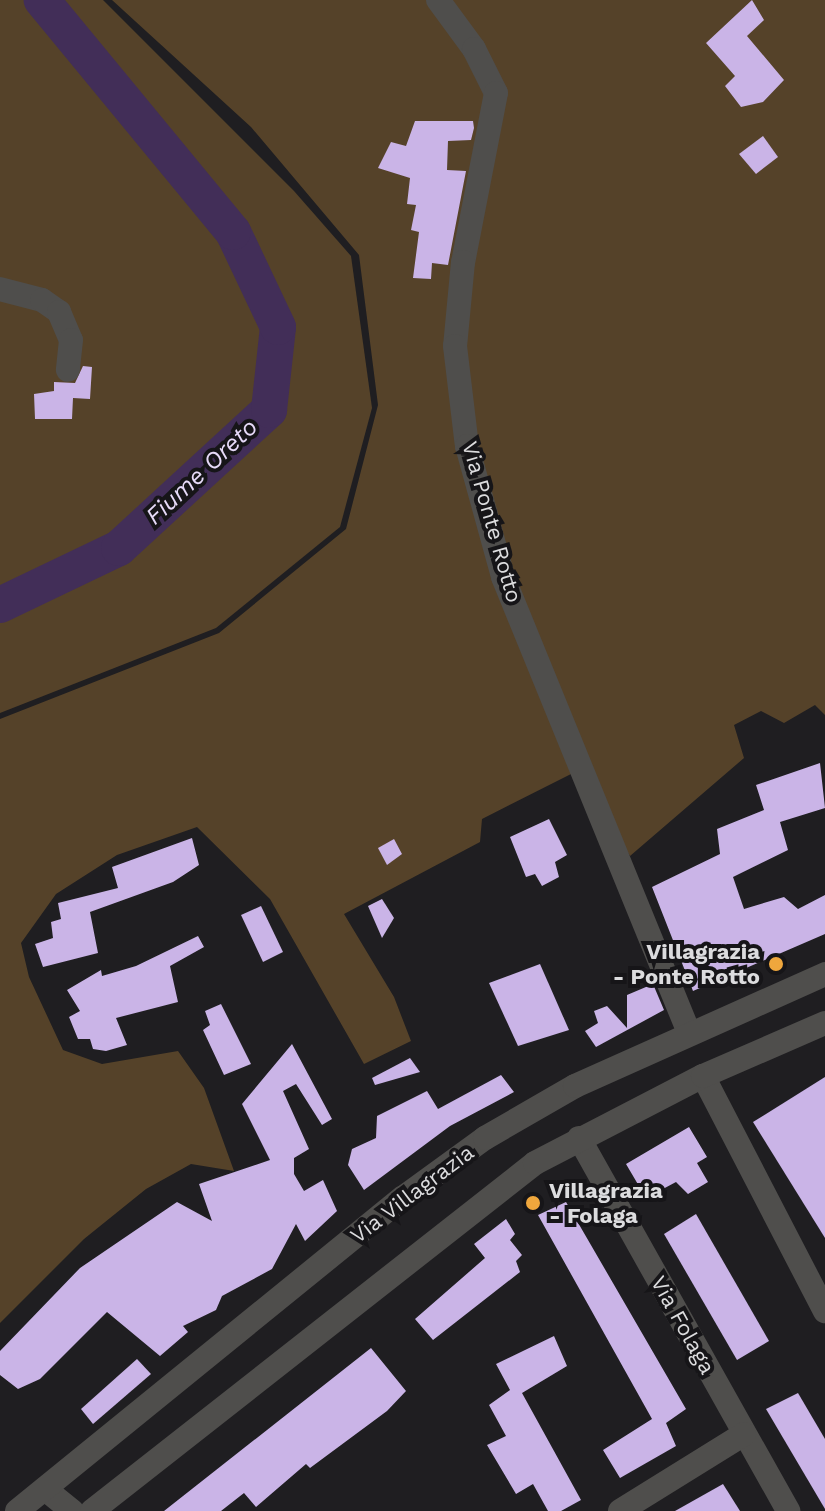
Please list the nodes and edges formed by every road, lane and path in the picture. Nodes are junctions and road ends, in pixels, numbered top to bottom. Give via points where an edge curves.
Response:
1 (438, 0) edge
2 (0, 289) edge
3 (68, 370) dead end
4 (825, 974) edge
5 (825, 1023) edge
6 (689, 1032) junction
7 (703, 1076) junction
8 (579, 1138) junction
9 (825, 1311) edge
10 (744, 1434) junction
11 (45, 1489) junction
12 (17, 1511) edge
13 (72, 1511) edge
14 (92, 1511) edge
15 (620, 1511) edge
16 (788, 1511) edge

1 - 6 street, Via Ponte Rotto via 474,49 496,93 463,262 455,346 467,446 503,577
2 - 3 street via 42,300 59,312 71,340
4 - 6 street, Via Villagrazia
5 - 7 street
6 - 11 street, Via Villagrazia via 575,1086 485,1138 404,1197
7 - 8 street
7 - 9 street
8 - 10 street, Via Folaga
8 - 14 street via 535,1163
10 - 15 street
10 - 16 street, Via Folaga
11 - 12 street, Via Villagrazia
11 - 13 street

